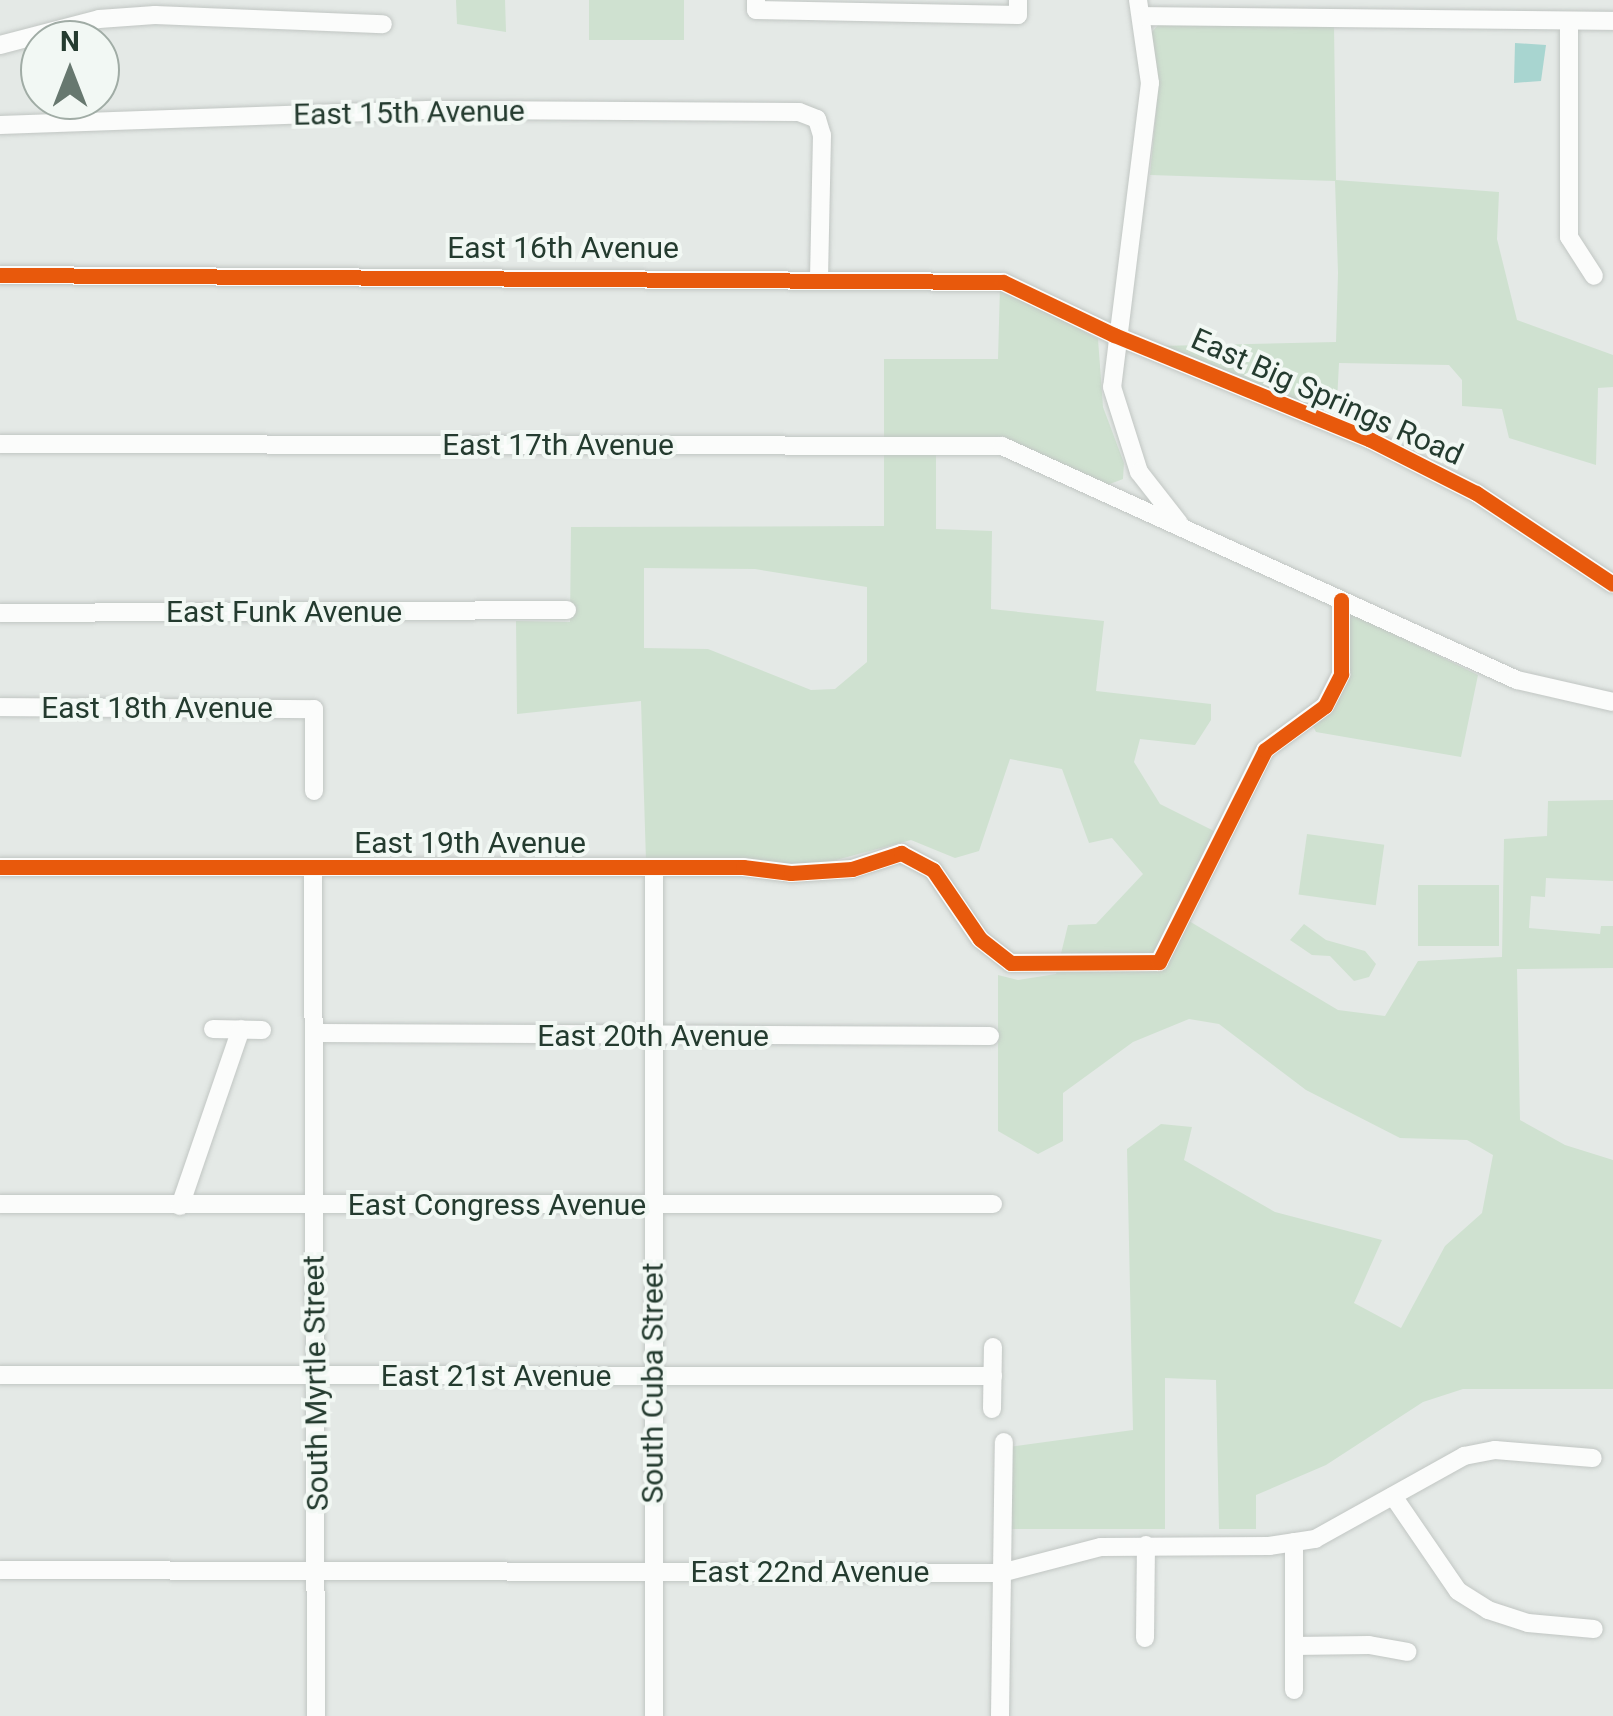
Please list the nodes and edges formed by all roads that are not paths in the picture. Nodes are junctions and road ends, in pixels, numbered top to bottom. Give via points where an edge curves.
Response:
1 (756, 5) edge
2 (1018, 8) edge
3 (1141, 8) edge
4 (1206, 8) edge
5 (1569, 21) junction
6 (1613, 21) edge
7 (383, 24) dead end
8 (0, 45) edge
9 (0, 126) edge
10 (0, 275) edge
11 (1594, 276) dead end
12 (819, 277) junction
13 (1114, 335) junction
14 (0, 444) edge
15 (1139, 472) junction
16 (1106, 495) junction
17 (1187, 530) junction
18 (1613, 584) edge
19 (1342, 600) junction
20 (568, 610) dead end
21 (0, 614) edge
22 (1613, 702) edge
23 (0, 708) edge
24 (314, 791) dead end
25 (0, 868) edge
26 (654, 870) junction
27 (313, 871) junction
28 (213, 1029) dead end
29 (241, 1029) junction
30 (262, 1030) dead end
31 (316, 1033) junction
32 (990, 1036) dead end
33 (653, 1037) junction
34 (0, 1204) edge
35 (993, 1204) dead end
36 (315, 1205) junction
37 (653, 1205) junction
38 (180, 1206) junction
39 (993, 1347) dead end
40 (0, 1375) edge
41 (650, 1375) junction
42 (315, 1376) junction
43 (992, 1376) junction
44 (992, 1409) dead end
45 (1004, 1442) dead end
46 (1592, 1458) dead end
47 (1393, 1496) junction
48 (1294, 1542) junction
49 (1146, 1546) junction
50 (0, 1570) edge
51 (654, 1571) junction
52 (318, 1572) junction
53 (1001, 1573) junction
54 (1594, 1629) dead end
55 (1145, 1638) dead end
56 (1294, 1646) junction
57 (1407, 1652) dead end
58 (1294, 1690) dead end
59 (316, 1716) edge
60 (654, 1716) edge
61 (1000, 1716) edge

1 - 2 street
3 - 4 street
3 - 13 street via 1147,124
4 - 5 street
5 - 6 street
5 - 11 street via 1569,236
7 - 8 street via 155,15 98,19
9 - 12 street, East 15th Avenue via 434,110 799,112 817,119 822,135
10 - 12 street, East 16th Avenue
12 - 13 street, East 16th Avenue via 1004,282
13 - 15 street via 1112,387
13 - 18 street, East Big Springs Road via 1369,438 1476,493
14 - 16 street, East 17th Avenue via 1002,446
15 - 16 street
15 - 17 street
16 - 17 street, East 17th Avenue
17 - 19 street, East 17th Avenue
19 - 22 street, East 17th Avenue via 1517,680
19 - 26 street, East 19th Avenue via 1341,674 1325,706 1265,750 1159,962 1012,963 980,938 933,870 900,852 852,868 791,873
20 - 21 street, East Funk Avenue
23 - 24 street, East 18th Avenue via 314,709
25 - 27 street, East 19th Avenue
26 - 27 street, East 19th Avenue
26 - 33 street, South Cuba Street
27 - 31 street, South Myrtle Street
28 - 29 street
29 - 30 street
29 - 38 street
31 - 33 street, East 20th Avenue
31 - 36 street, South Myrtle Street
32 - 33 street, East 20th Avenue
33 - 37 street, South Cuba Street
34 - 38 street, East Congress Avenue
35 - 37 street, East Congress Avenue
36 - 37 street, East Congress Avenue
36 - 38 street, East Congress Avenue
36 - 42 street, South Myrtle Street
37 - 41 street, South Cuba Street
39 - 43 street
40 - 42 street, East 21st Avenue
41 - 42 street, East 21st Avenue
41 - 43 street, East 21st Avenue
41 - 51 street, South Cuba Street
42 - 52 street, South Myrtle Street
43 - 44 street
45 - 53 street
46 - 47 street, East 22nd Avenue via 1495,1450 1430,1470
47 - 48 street, East 22nd Avenue via 1350,1524
47 - 54 street via 1458,1591 1528,1623
48 - 49 street, East 22nd Avenue
48 - 56 street
49 - 53 street, East 22nd Avenue via 1102,1547
49 - 55 street
50 - 52 street, East 22nd Avenue
51 - 52 street, East 22nd Avenue
51 - 53 street, East 22nd Avenue
51 - 60 street, South Cuba Street
52 - 59 street, South Myrtle Street
53 - 61 street
56 - 57 street
56 - 58 street

